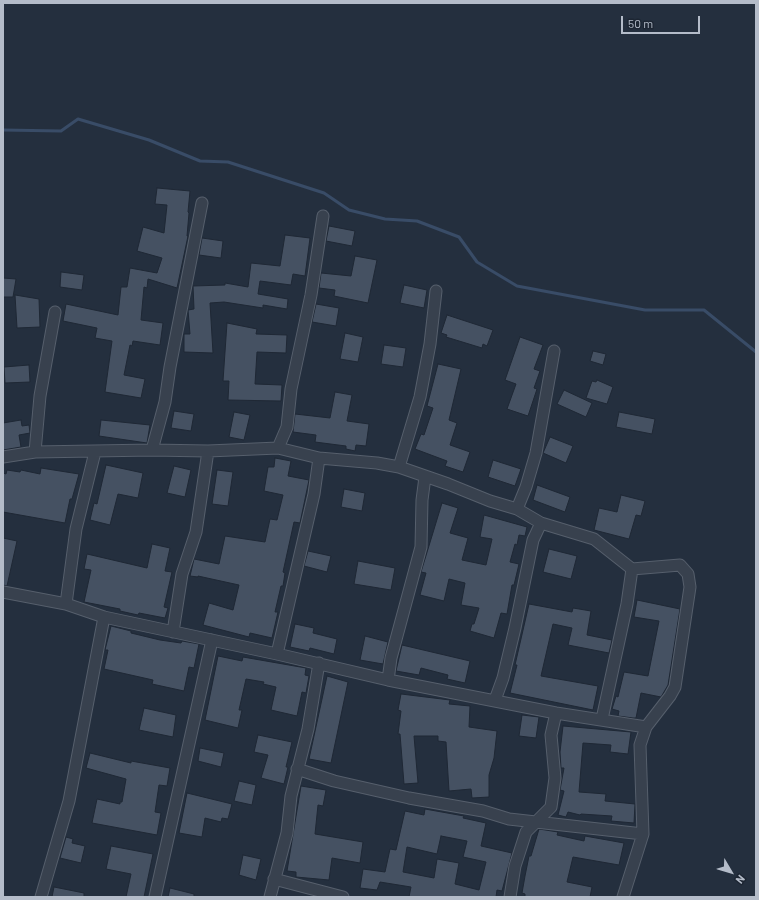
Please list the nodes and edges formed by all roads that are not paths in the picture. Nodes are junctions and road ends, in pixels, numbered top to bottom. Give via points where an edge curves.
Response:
1 (202, 203) dead end
2 (323, 216) dead end
3 (436, 291) dead end
4 (55, 312) dead end
5 (554, 351) dead end
6 (278, 448) junction
7 (152, 450) junction
8 (208, 451) junction
9 (35, 452) junction
10 (95, 452) junction
11 (3, 456) edge
12 (319, 458) junction
13 (399, 467) junction
14 (426, 477) junction
15 (517, 509) junction
16 (541, 523) junction
17 (632, 568) junction
18 (3, 592) edge
19 (66, 604) junction
20 (104, 617) junction
21 (174, 632) junction
22 (212, 640) junction
23 (277, 654) junction
24 (319, 663) junction
25 (388, 680) junction
26 (495, 700) junction
27 (556, 713) junction
28 (602, 719) junction
29 (646, 727) junction
30 (297, 769) junction
31 (537, 822) junction
32 (643, 834) junction
33 (274, 879) junction
34 (41, 897) edge
35 (155, 897) edge
36 (270, 897) edge
37 (343, 897) edge
38 (510, 897) edge
39 (623, 897) edge

1 - 7 street via 165,402
2 - 6 street via 291,390 287,427
3 - 13 street via 420,398
4 - 9 street via 41,388
5 - 15 street via 536,453
6 - 8 street
6 - 12 street
7 - 8 street
7 - 10 street
8 - 21 street via 196,532 182,574
9 - 10 street
9 - 11 street
10 - 19 street via 76,529
12 - 13 street
12 - 23 street via 314,494
13 - 14 street
14 - 15 street
14 - 25 street via 422,500 421,547 391,658
15 - 16 street
16 - 17 street via 594,539
16 - 26 street via 533,540 510,649
17 - 28 street via 627,604
17 - 29 street via 680,565 688,574 690,587 675,687
18 - 19 street
19 - 20 street
20 - 21 street
20 - 34 street via 69,801
21 - 22 street
22 - 23 street
22 - 35 street
23 - 24 street
24 - 25 street
24 - 30 street via 308,729
25 - 26 street
26 - 27 street
27 - 28 street
27 - 31 street via 551,735 555,778 551,806
28 - 29 street
29 - 32 street via 640,745
30 - 31 street via 334,781 409,798 483,811 509,819
30 - 33 street via 287,833
31 - 32 street
31 - 38 street via 526,832 515,866
32 - 39 street
33 - 36 street
33 - 37 street

